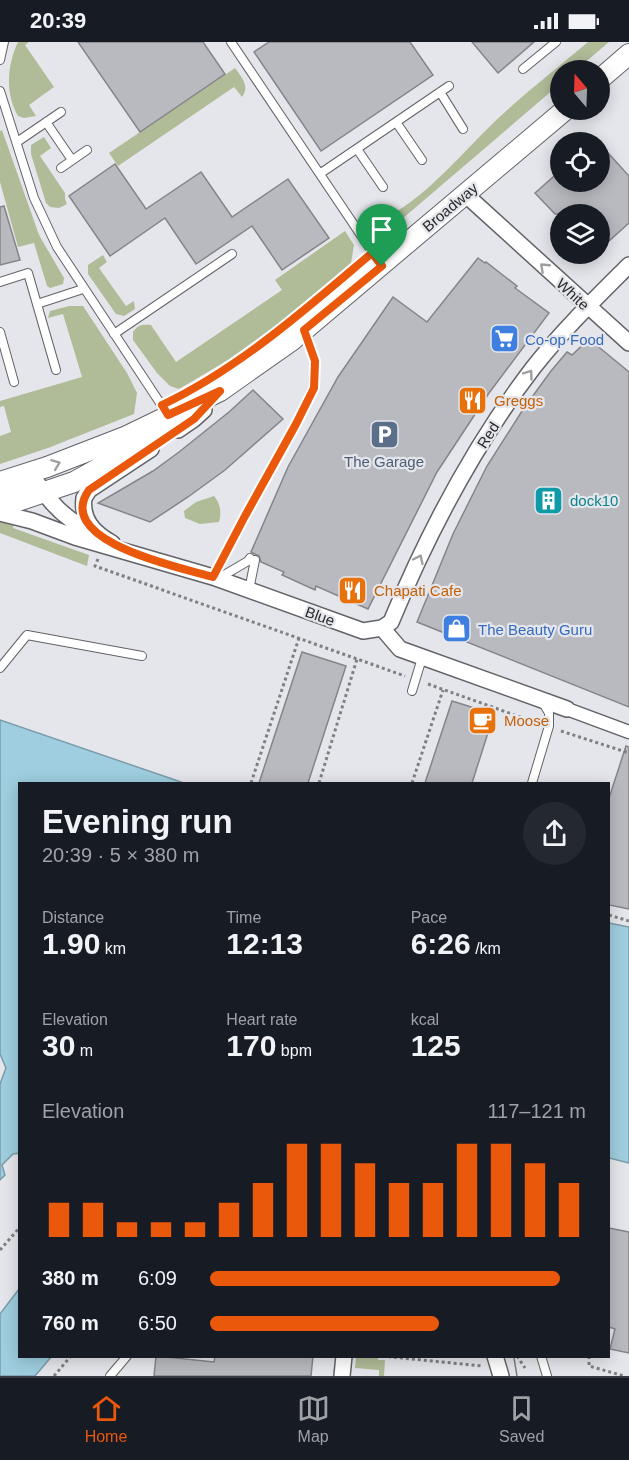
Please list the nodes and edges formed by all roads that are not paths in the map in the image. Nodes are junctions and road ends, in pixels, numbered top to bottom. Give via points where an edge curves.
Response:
1 (4, 42) edge
2 (231, 42) edge
3 (556, 42) edge
4 (629, 54) edge
5 (0, 60) edge
6 (523, 69) dead end
7 (610, 70) edge
8 (449, 86) dead end
9 (0, 91) edge
10 (441, 92) junction
11 (3, 109) edge
12 (61, 112) dead end
13 (553, 120) edge
14 (46, 122) junction
15 (396, 122) junction
16 (463, 129) dead end
17 (17, 142) junction
18 (357, 149) junction
19 (87, 150) dead end
20 (72, 160) junction
21 (422, 160) dead end
22 (62, 168) dead end
23 (321, 173) junction
24 (383, 188) dead end
25 (466, 195) junction
26 (232, 254) dead end
27 (629, 265) edge
28 (382, 266) junction
29 (0, 282) edge
30 (83, 289) junction
31 (37, 304) junction
32 (587, 307) junction
33 (304, 330) junction
34 (0, 332) edge
35 (114, 334) junction
36 (629, 343) edge
37 (56, 370) dead end
38 (14, 382) dead end
39 (220, 391) junction
40 (204, 410) junction
41 (168, 415) junction
42 (0, 482) edge
43 (0, 491) edge
44 (44, 493) junction
45 (0, 507) edge
46 (0, 513) edge
47 (97, 535) junction
48 (127, 552) junction
49 (215, 578) junction
50 (249, 590) junction
51 (382, 628) junction
52 (142, 656) dead end
53 (423, 658) junction
54 (0, 668) edge
55 (412, 691) dead end
56 (540, 699) junction
57 (567, 709) joint
58 (629, 732) edge
59 (531, 782) edge
60 (125, 1358) edge
61 (344, 1358) edge
62 (542, 1358) edge
63 (490, 1361) edge
64 (110, 1376) edge
65 (342, 1376) edge
66 (501, 1376) edge
67 (547, 1376) edge

1 - 5 lane
2 - 23 lane
3 - 6 lane
4 - 7 street
8 - 10 lane
9 - 11 lane
10 - 15 lane
10 - 16 lane
11 - 17 lane
12 - 14 lane
13 - 25 street, Broadway
14 - 17 lane
14 - 20 lane
15 - 18 lane
15 - 21 lane
17 - 30 lane via 34,198
18 - 23 lane
18 - 24 lane
19 - 20 lane
20 - 22 lane
23 - 28 lane
25 - 28 street, Broadway
32 -> 25 street, White
26 - 35 lane
27 - 32 street, Red
28 - 33 street, Broadway
29 - 31 lane via 28,273
30 - 31 lane
30 - 35 lane
31 - 37 lane
32 - 36 street, White
51 -> 32 street, Red via 391,622 446,504 490,430 533,368
33 - 39 street, Broadway
33 - 49 lane via 315,361 314,388
34 - 38 lane
35 - 41 lane
39 - 40 street, Broadway
39 - 41 street, Broadway
40 - 44 street, Broadway via 90,474
40 - 47 street, Broadway via 89,490 84,498 84,513
42 -> 41 street, Broadway via 127,436
43 - 44 street via 38,484
44 - 45 street, Broadway
44 - 47 street via 76,525
46 - 48 street, Blue
47 - 48 street
48 - 49 street, Blue
49 - 50 street, Blue
49 - 50 lane via 252,559
50 - 51 street, Blue via 363,631
51 - 53 street via 400,649
52 - 54 lane via 27,635
53 - 55 lane
53 - 56 street
56 - 57 street
56 - 59 lane via 549,713 549,727
57 - 58 street
60 - 64 lane
61 - 65 street
62 - 67 lane
63 - 66 street

